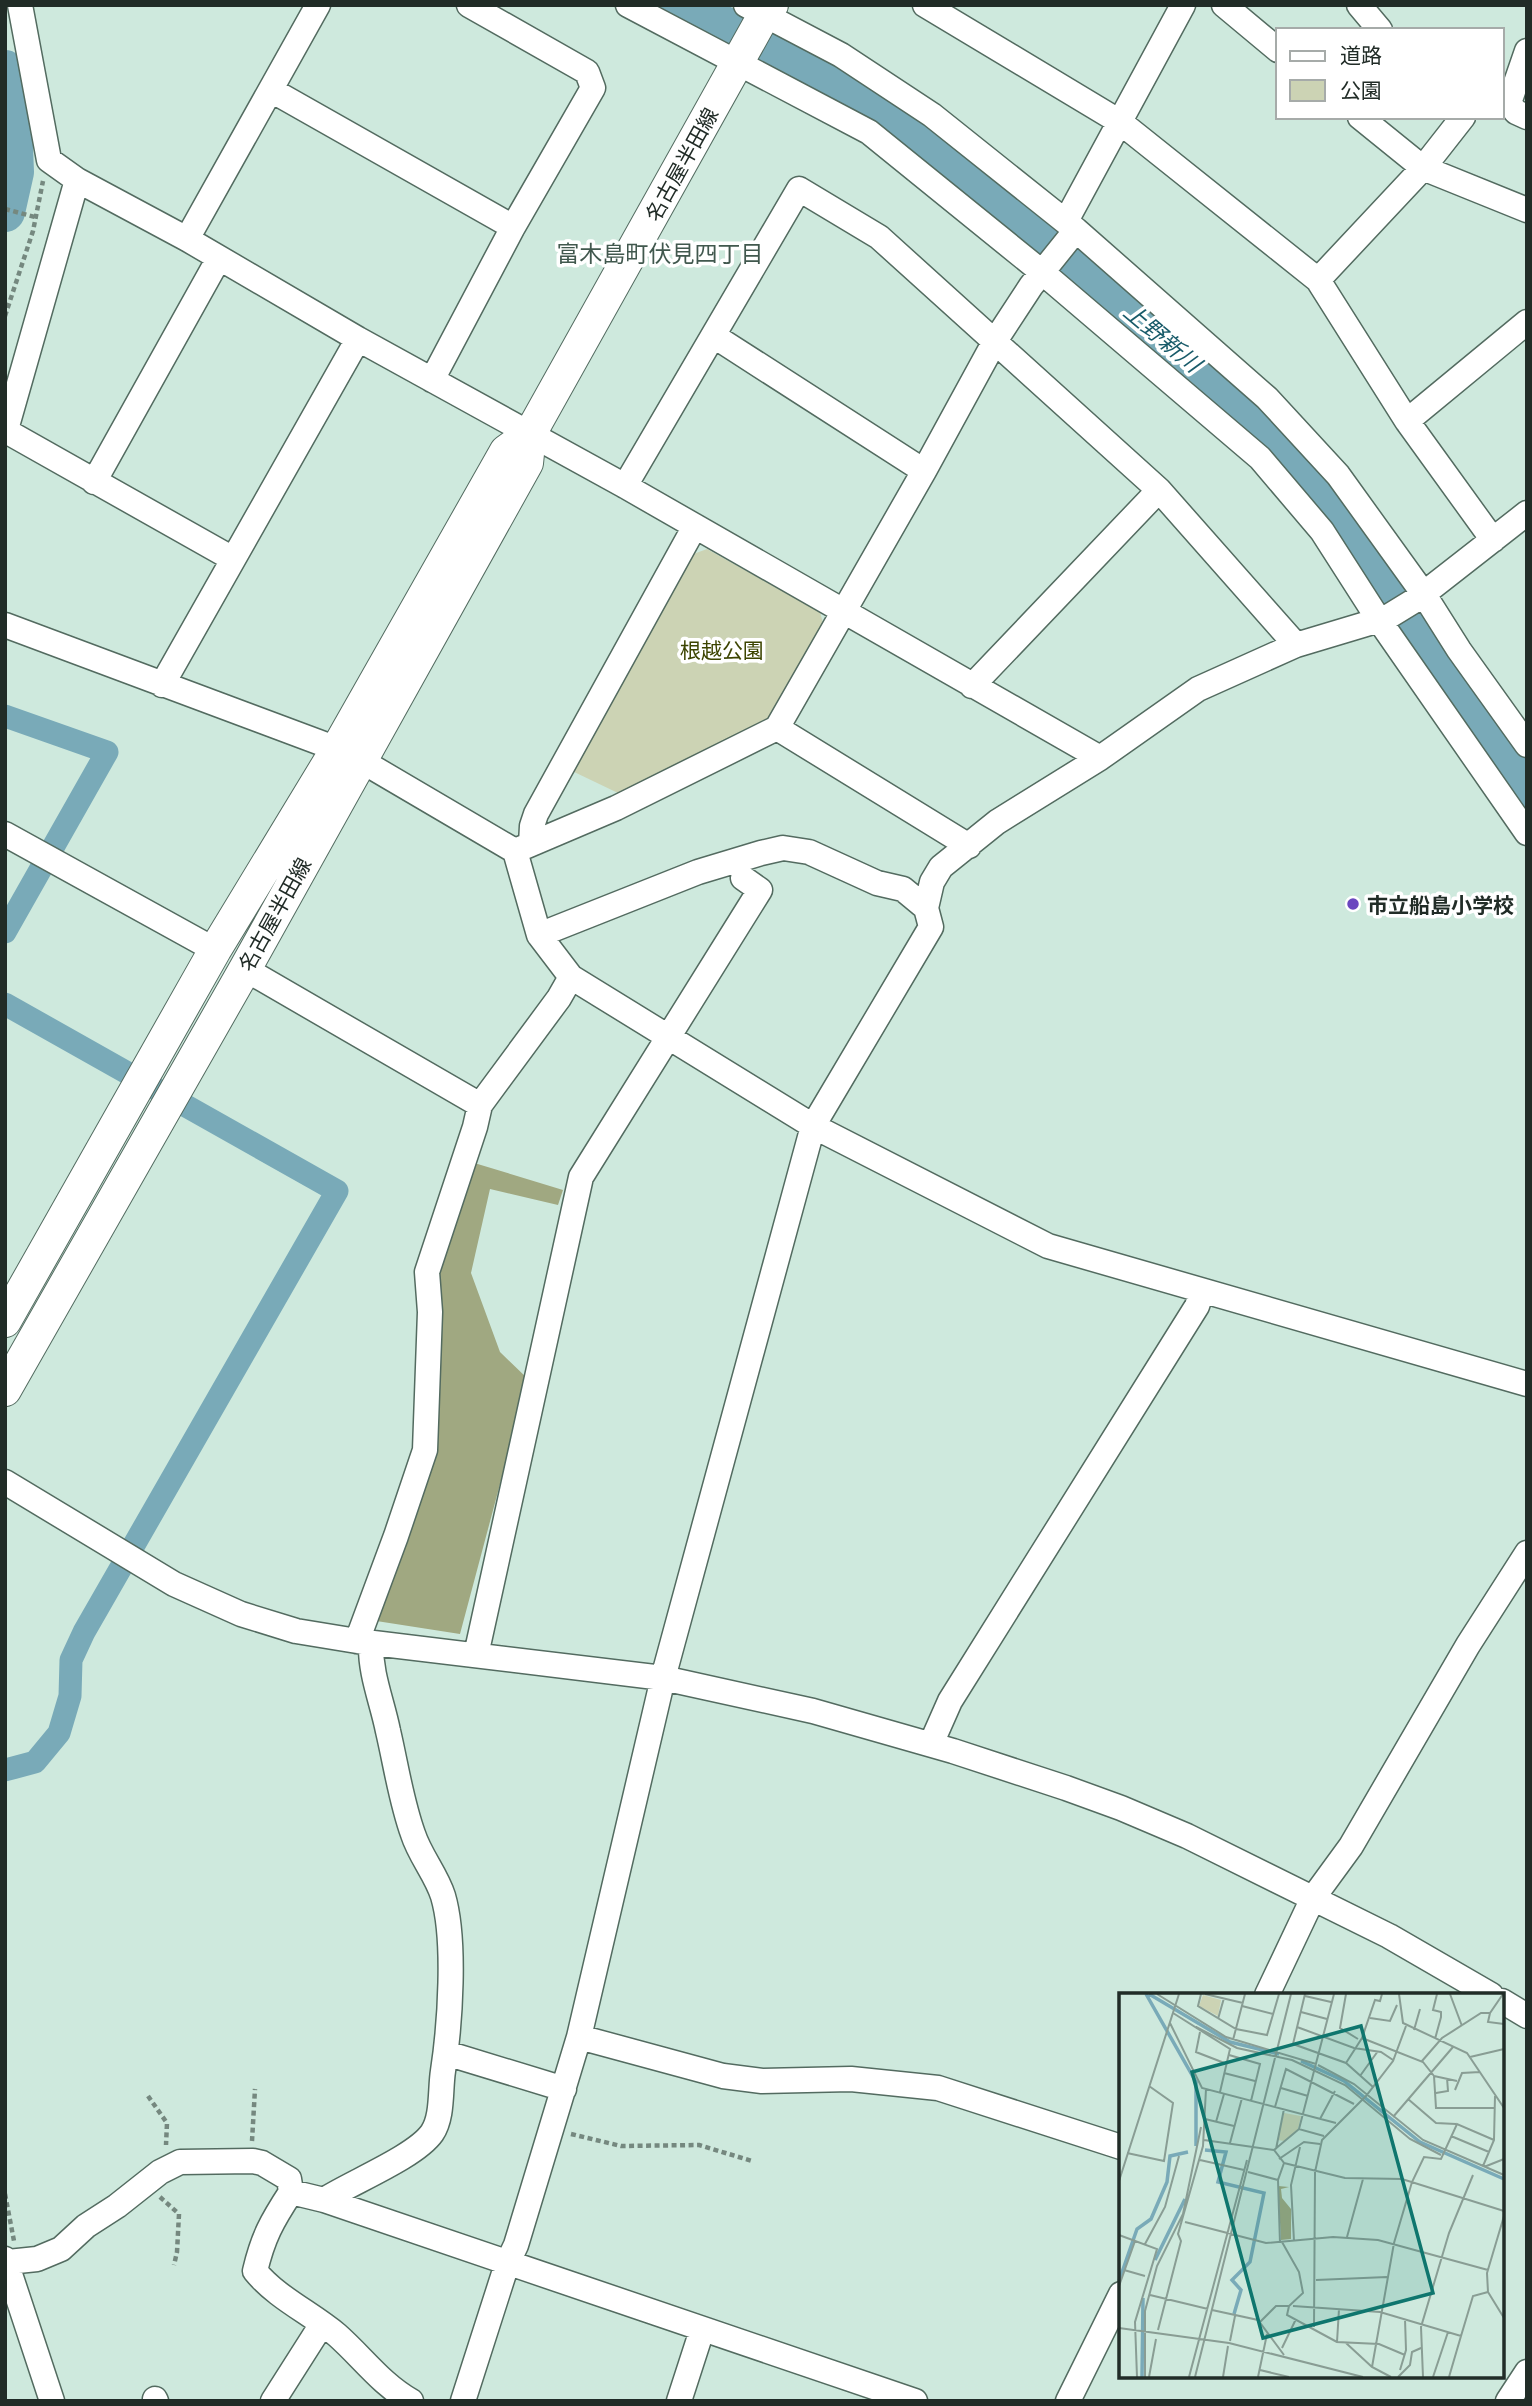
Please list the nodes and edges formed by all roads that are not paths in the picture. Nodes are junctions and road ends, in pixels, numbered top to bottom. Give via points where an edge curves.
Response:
1 (20, 5) edge
2 (468, 5) edge
3 (628, 5) edge
4 (925, 5) edge
5 (1183, 5) edge
6 (1224, 5) edge
7 (1359, 5) edge
8 (312, 8) edge
9 (761, 12) edge
10 (1378, 28) edge
11 (1276, 48) edge
12 (1527, 51) edge
13 (740, 59) junction
14 (271, 90) junction
15 (1513, 108) edge
16 (1362, 119) edge
17 (1461, 119) edge
18 (1120, 122) junction
19 (1423, 168) junction
20 (77, 180) junction
21 (1527, 210) edge
22 (513, 227) junction
23 (1070, 230) junction
24 (187, 239) junction
25 (219, 258) junction
26 (1043, 273) junction
27 (1318, 280) junction
28 (1527, 322) edge
29 (714, 336) junction
30 (358, 339) junction
31 (995, 341) junction
32 (432, 380) junction
33 (1407, 421) junction
34 (5, 432) edge
35 (530, 434) junction
36 (924, 471) junction
37 (94, 481) junction
38 (625, 486) junction
39 (1159, 491) junction
40 (1527, 513) edge
41 (695, 526) junction
42 (1493, 540) junction
43 (233, 559) junction
44 (1420, 596) junction
45 (844, 610) junction
46 (1383, 619) junction
47 (5, 625) edge
48 (1296, 645) junction
49 (162, 685) junction
50 (972, 686) junction
51 (777, 728) junction
52 (1527, 745) edge
53 (348, 755) junction
54 (1100, 758) junction
55 (1527, 833) edge
56 (5, 834) edge
57 (969, 846) junction
58 (523, 847) junction
59 (743, 878) dead end
60 (926, 908) junction
61 (539, 935) junction
62 (215, 950) junction
63 (245, 968) junction
64 (571, 977) junction
65 (668, 1036) junction
66 (480, 1105) junction
67 (813, 1126) junction
68 (1202, 1291) junction
69 (5, 1321) edge
70 (1527, 1384) edge
71 (5, 1390) edge
72 (5, 1482) edge
73 (1527, 1553) edge
74 (364, 1642) junction
75 (476, 1655) junction
76 (663, 1678) junction
77 (931, 1744) junction
78 (1313, 1898) junction
79 (1268, 1993) edge
80 (1488, 1993) edge
81 (1504, 2002) edge
82 (1527, 2016) edge
83 (579, 2037) junction
84 (446, 2053) junction
85 (564, 2089) junction
86 (1119, 2146) edge
87 (291, 2192) junction
88 (324, 2200) junction
89 (10, 2260) edge
90 (507, 2264) junction
91 (1119, 2298) edge
92 (322, 2324) junction
93 (702, 2330) junction
94 (1527, 2372) edge
95 (45, 2395) edge
96 (272, 2401) edge
97 (411, 2401) edge
98 (464, 2401) edge
99 (679, 2401) edge
100 (915, 2401) edge
101 (1068, 2401) edge
102 (1508, 2401) edge

1 - 20 street via 49,160
2 - 22 street via 587,72 593,88
3 - 13 street
4 - 18 street
5 - 18 street
6 - 11 street
7 - 10 street
8 - 14 street
9 - 13 main road, 名古屋半田線
9 - 23 street via 841,55 933,115
12 - 15 street
13 - 26 street via 869,132
13 - 35 main road, 名古屋半田線
14 - 22 street
14 - 24 street
16 - 19 street
17 - 19 street
18 - 23 street
18 - 27 street
19 - 21 street
19 - 27 street
20 - 24 street
20 - 34 street
22 - 32 street
23 - 26 street
23 - 44 street via 1267,398 1338,475
24 - 25 street
25 - 30 street
25 - 37 street
26 - 31 street
26 - 46 street via 1260,458 1322,531
27 - 33 street
28 - 33 street
29 - 31 street via 799,190 879,237
29 - 36 street
29 - 38 street
30 - 32 street
30 - 43 street
31 - 36 street
31 - 39 street
32 - 35 street
33 - 42 street
34 - 37 street
35 - 38 street
35 - 53 main road, 名古屋半田線 via 506,451
36 - 45 street
37 - 43 street
38 - 41 street
39 - 48 street
39 - 50 street
40 - 42 street
41 - 45 street
41 - 58 street via 536,814
42 - 44 street
43 - 49 street
44 - 46 street
44 - 52 street
45 - 50 street
45 - 51 street
46 - 48 street
46 - 55 street
47 - 49 street
48 - 54 street via 1198,689
49 - 53 street
50 - 54 street
51 - 57 street
51 - 58 street via 616,808
53 - 58 street
53 - 62 main road, 名古屋半田線
53 - 63 main road, 名古屋半田線
54 - 57 street via 997,822
56 - 62 street
57 - 60 street via 941,867
58 - 61 street
59 - 65 street via 761,890
60 - 61 street via 903,889 877,883 809,852 783,848 698,872
60 - 67 street via 931,927
61 - 64 street
62 - 69 main road, 名古屋半田線
63 - 66 street
63 - 71 main road, 名古屋半田線
64 - 65 street
64 - 66 street
65 - 67 street
65 - 75 street via 581,1177
66 - 74 street via 427,1272 425,1450
67 - 68 street via 1048,1246
67 - 76 street
68 - 70 street
68 - 77 street via 1197,1306 950,1701
72 - 74 street via 174,1584 240,1614 296,1631
73 - 78 street via 1352,1846
74 - 75 street
74 - 84 street via 413,1836 434,1874 450,1928
75 - 76 street
76 - 77 street via 813,1711
76 - 83 street
77 - 78 street via 1121,1808
78 - 79 street
78 - 80 street
81 - 82 street
83 - 85 street
83 - 86 street via 723,2076 762,2081 851,2079 938,2088
84 - 85 street
84 - 88 street via 433,2132 418,2148
85 - 90 street
87 - 88 street
87 - 89 street via 289,2179 262,2163 180,2162 146,2182 61,2249 37,2259
87 - 92 street via 270,2224 255,2271
88 - 90 street
89 - 95 street
90 - 93 street
90 - 98 street
91 - 101 street
92 - 96 street
92 - 97 street via 388,2386
93 - 99 street
93 - 100 street
94 - 102 street

